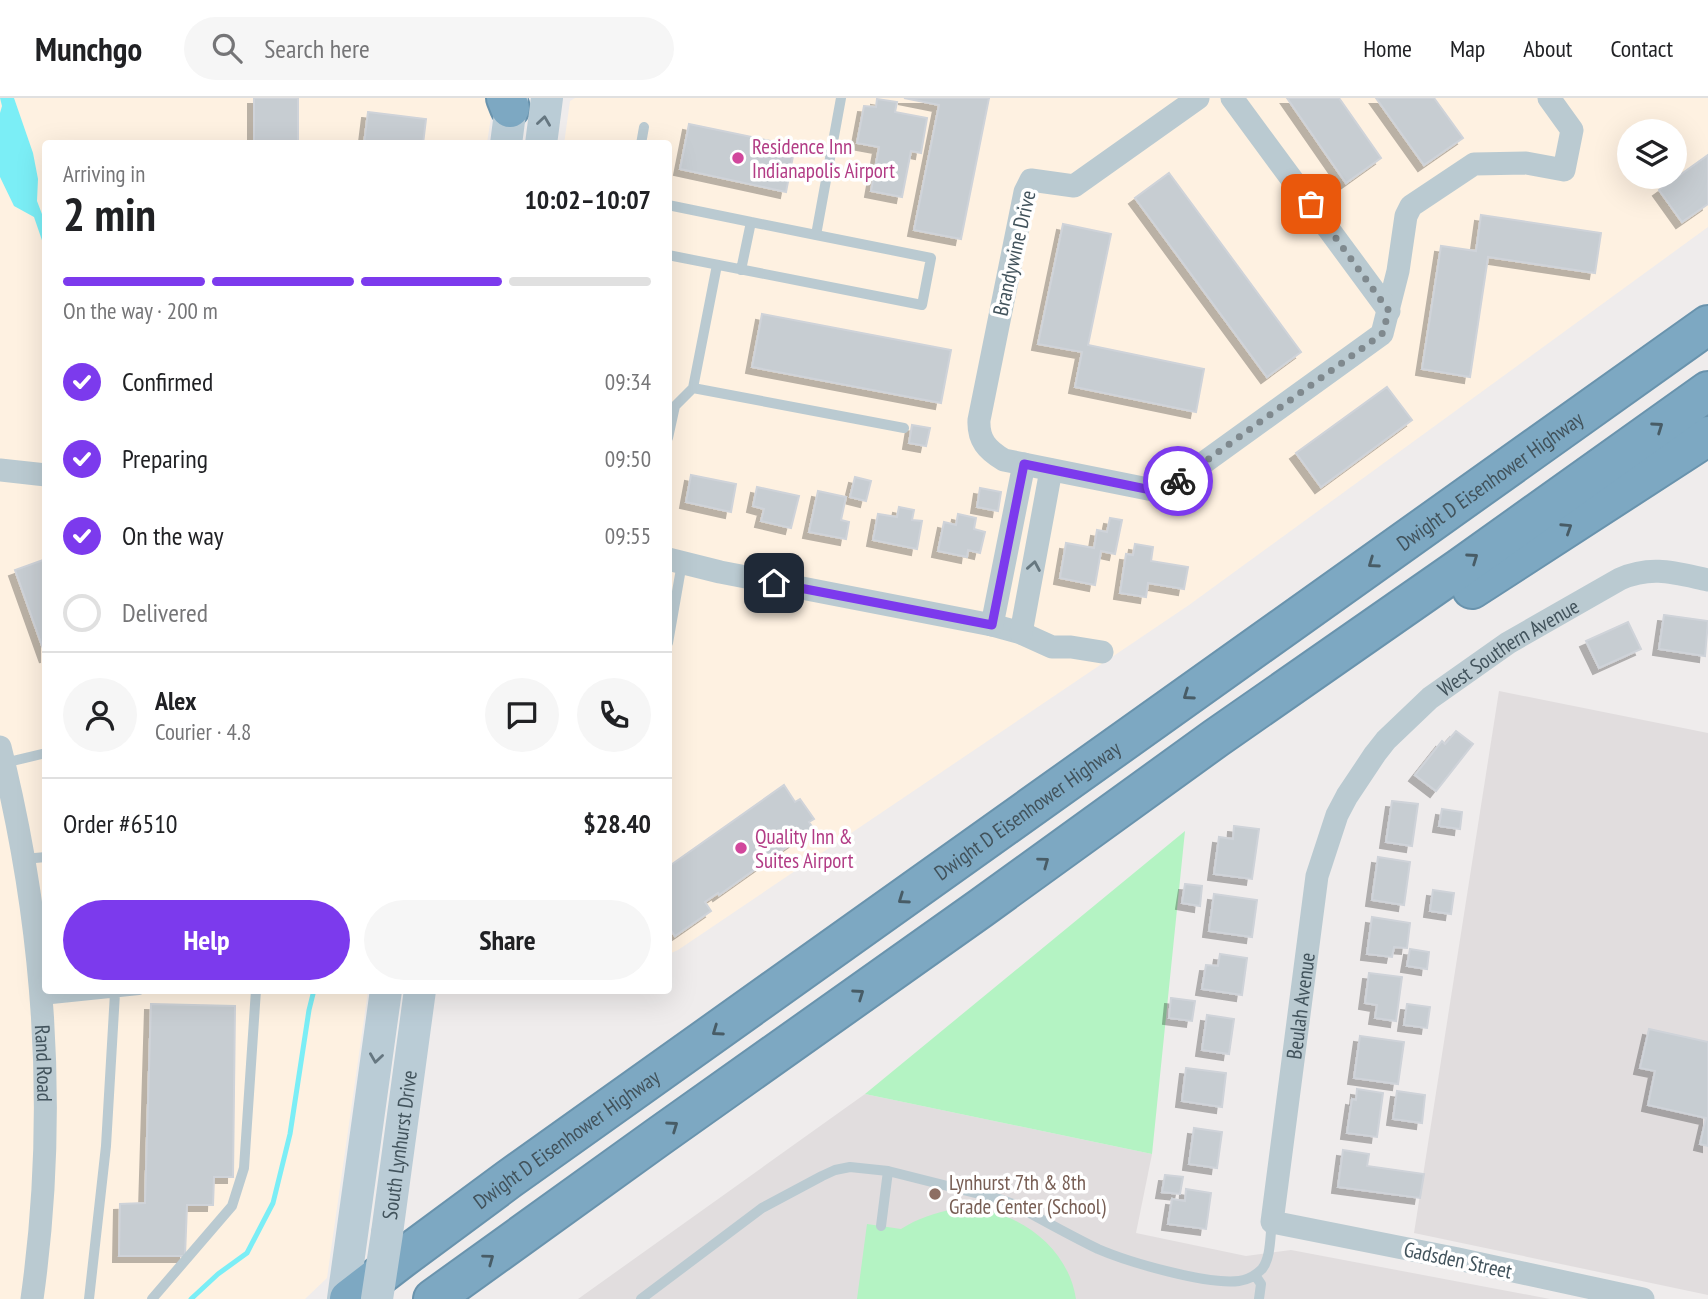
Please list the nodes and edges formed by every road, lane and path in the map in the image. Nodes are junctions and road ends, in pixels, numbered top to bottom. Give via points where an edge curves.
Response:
1 (547, 98) edge
2 (841, 98) edge
3 (1198, 98) edge
4 (1232, 98) edge
5 (1549, 98) edge
6 (644, 127) dead end
7 (542, 140) edge
8 (642, 140) edge
9 (672, 206) edge
10 (751, 222) junction
11 (816, 235) junction
12 (672, 256) edge
13 (717, 265) junction
14 (741, 270) junction
15 (1708, 300) edge
16 (1389, 311) junction
17 (1708, 325) edge
18 (693, 388) junction
19 (1708, 391) edge
20 (1608, 396) junction
21 (672, 405) edge
22 (904, 428) dead end
23 (1708, 436) edge
24 (1024, 464) junction
25 (0, 470) edge
26 (1051, 470) junction
27 (42, 475) edge
28 (675, 561) edge
29 (1708, 580) edge
30 (672, 596) edge
31 (992, 625) junction
32 (1021, 633) junction
33 (1102, 652) dead end
34 (1216, 738) junction
35 (42, 753) edge
36 (2, 755) edge
37 (1347, 796) joint
38 (35, 858) edge
39 (105, 994) edge
40 (115, 994) edge
41 (256, 994) edge
42 (385, 994) edge
43 (419, 994) edge
44 (42, 1000) junction
45 (888, 1171) junction
46 (1272, 1222) junction
47 (881, 1226) dead end
48 (1255, 1275) junction
49 (349, 1280) edge
50 (32, 1299) edge
51 (89, 1299) edge
52 (152, 1299) edge
53 (343, 1299) edge
54 (377, 1299) edge
55 (433, 1299) edge
56 (641, 1299) edge
57 (1259, 1299) edge
58 (1643, 1299) edge

7 -> 1 main road
2 - 11 lane
3 - 24 street, Brandywine Drive via 1074,186 1031,180 1026,188 979,424 990,452
4 - 16 street
5 - 16 street, Brandywine Drive via 1572,130 1564,170 1526,163 1474,164 1411,206
6 - 8 lane
9 - 10 lane
10 - 11 lane
10 - 14 lane
11 - 14 lane via 931,258 922,305
12 - 13 lane
13 - 14 lane
13 - 18 lane
15 - 20 highway
16 - 26 street, Brandywine Drive via 1382,334 1170,487 1156,491
17 - 20 highway, Dwight D Eisenhower Highway
18 - 21 lane
18 - 22 lane
34 -> 19 highway
20 -> 49 highway, Dwight D Eisenhower Highway via 401,1259
34 -> 23 highway via 1398,636
24 - 26 street, Brandywine Drive
24 - 31 street
25 - 27 street
32 -> 26 street
28 - 30 lane
28 - 31 street
29 - 37 street, West Southern Avenue via 1658,570 1635,573 1508,643 1430,698 1397,728
31 - 32 street
32 - 33 street via 1052,647
55 -> 34 highway
35 - 36 lane
36 - 38 street, Rand Road
37 - 46 street, Beulah Avenue via 1317,876
38 - 44 street, Rand Road via 35,934
39 - 44 lane
40 - 51 lane via 106,1146
41 - 52 lane via 244,1168 232,1206
42 -> 49 main road, South Lynhurst Drive
43 - 54 main road, South Lynhurst Drive, bridge
44 - 50 street, Rand Road via 44,1174
45 - 47 lane
45 - 48 lane via 1013,1204 1099,1249 1155,1267 1229,1281
45 - 56 lane via 850,1167 822,1176 752,1215
46 - 48 lane via 1264,1267
46 - 58 street, Gadsden Street via 1458,1259 1566,1287
48 - 57 lane via 1261,1284
49 - 53 main road, South Lynhurst Drive

